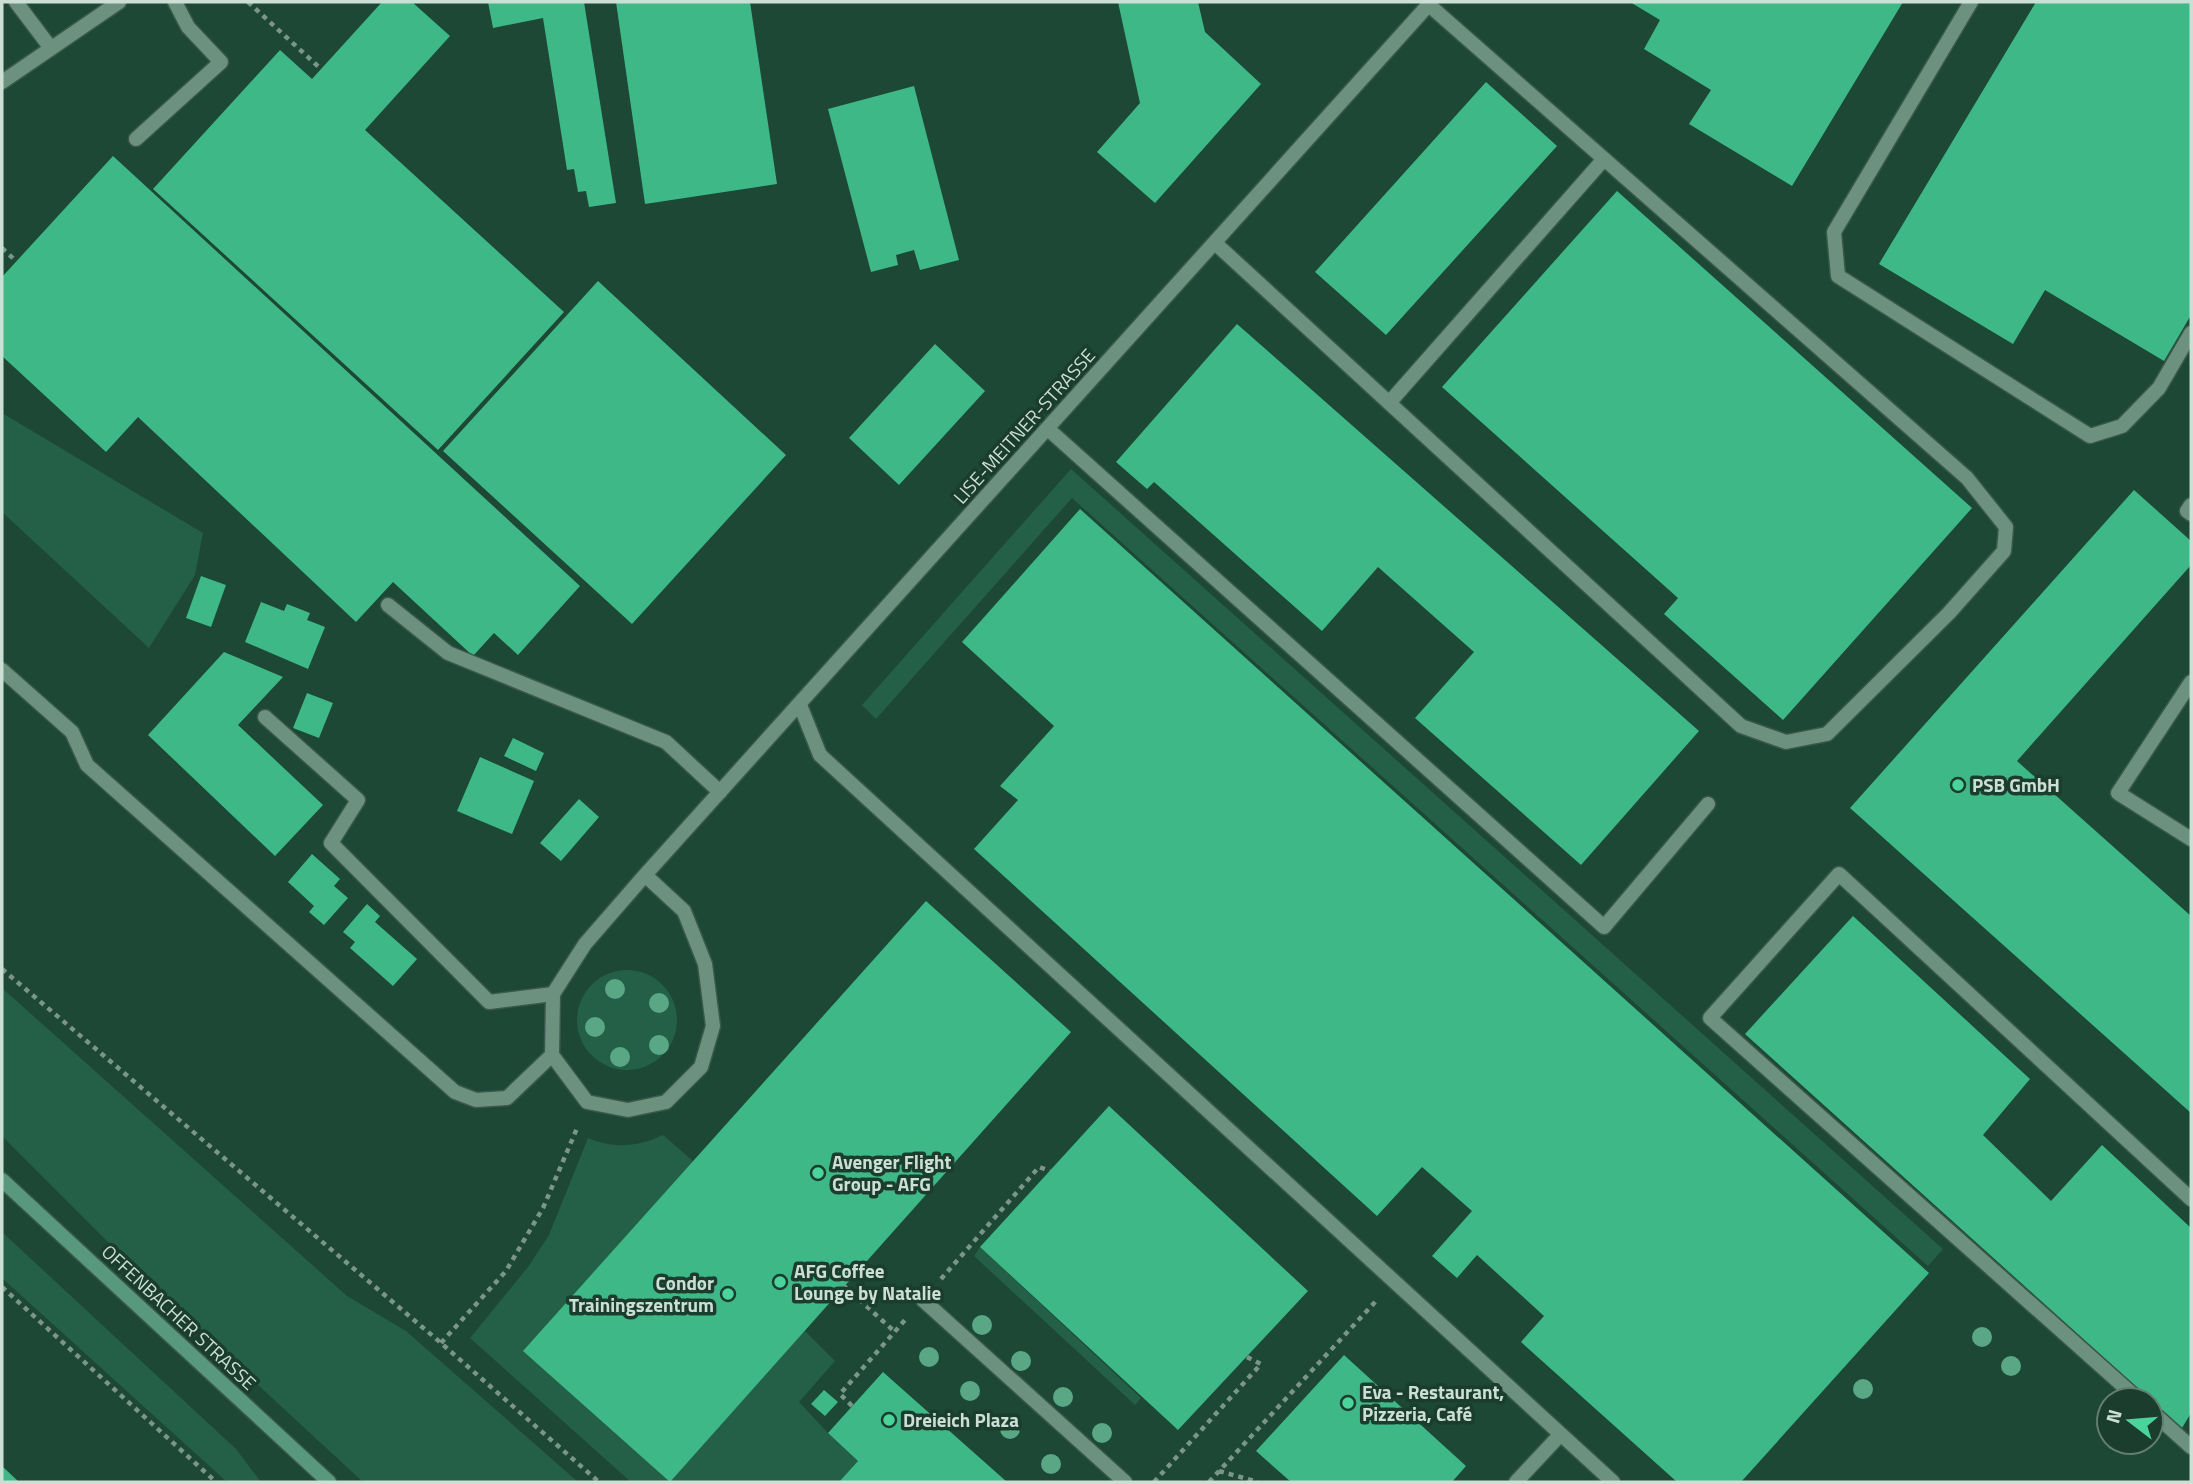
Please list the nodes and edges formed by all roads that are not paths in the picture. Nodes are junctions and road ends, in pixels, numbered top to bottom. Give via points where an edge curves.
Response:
1 (16, 2) edge
2 (119, 2) edge
3 (175, 2) edge
4 (1971, 2) edge
5 (1430, 3) edge
6 (50, 47) junction
7 (2, 82) edge
8 (136, 139) dead end
9 (1604, 159) junction
10 (1215, 243) junction
11 (2191, 333) edge
12 (1389, 402) junction
13 (1048, 429) junction
14 (2191, 505) edge
15 (2191, 514) edge
16 (388, 605) dead end
17 (2, 670) edge
18 (2191, 682) edge
19 (800, 705) junction
20 (265, 717) dead end
21 (720, 792) junction
22 (1708, 804) dead end
23 (2191, 839) edge
24 (645, 875) junction
25 (553, 994) junction
26 (552, 1055) junction
27 (2, 1180) edge
28 (2191, 1199) edge
29 (923, 1300) dead end
30 (2123, 1386) edge
31 (2165, 1424) edge
32 (1560, 1435) junction
33 (2191, 1447) edge
34 (329, 1482) edge
35 (1125, 1482) edge
36 (1516, 1482) edge
37 (1613, 1482) edge

1 - 6 street
2 - 6 street
3 - 8 street via 188,27 221,62
4 - 11 street via 1834,232 1838,276 2090,436 2122,426 2159,388
5 - 9 street
5 - 10 street, LISE-MEITNER-STRASSE
6 - 7 street
9 - 12 street
9 - 12 street via 1967,478 2006,527 2004,551 1995,562 1828,734 1786,742 1741,726
10 - 12 street
10 - 13 street, LISE-MEITNER-STRASSE
13 - 19 street, LISE-MEITNER-STRASSE
13 - 22 street via 1604,927
14 - 15 street via 2187,511
16 - 21 street via 449,653 666,742
17 - 26 street via 72,732 87,765 455,1092 476,1100 507,1098
18 - 23 street via 2118,793
19 - 21 street, LISE-MEITNER-STRASSE
19 - 32 street via 820,755
20 - 25 street via 358,800 331,843 489,1002
21 - 24 street, LISE-MEITNER-STRASSE
24 - 25 street, LISE-MEITNER-STRASSE via 585,944
24 - 26 street via 684,911 705,964 713,1026 701,1067 666,1102 628,1111 587,1102
25 - 26 street
27 - 34 street, OFFENBACHER STRASSE
28 - 30 street via 1839,874 1710,1018
29 - 35 street
31 - 33 street
32 - 36 street
32 - 37 street

